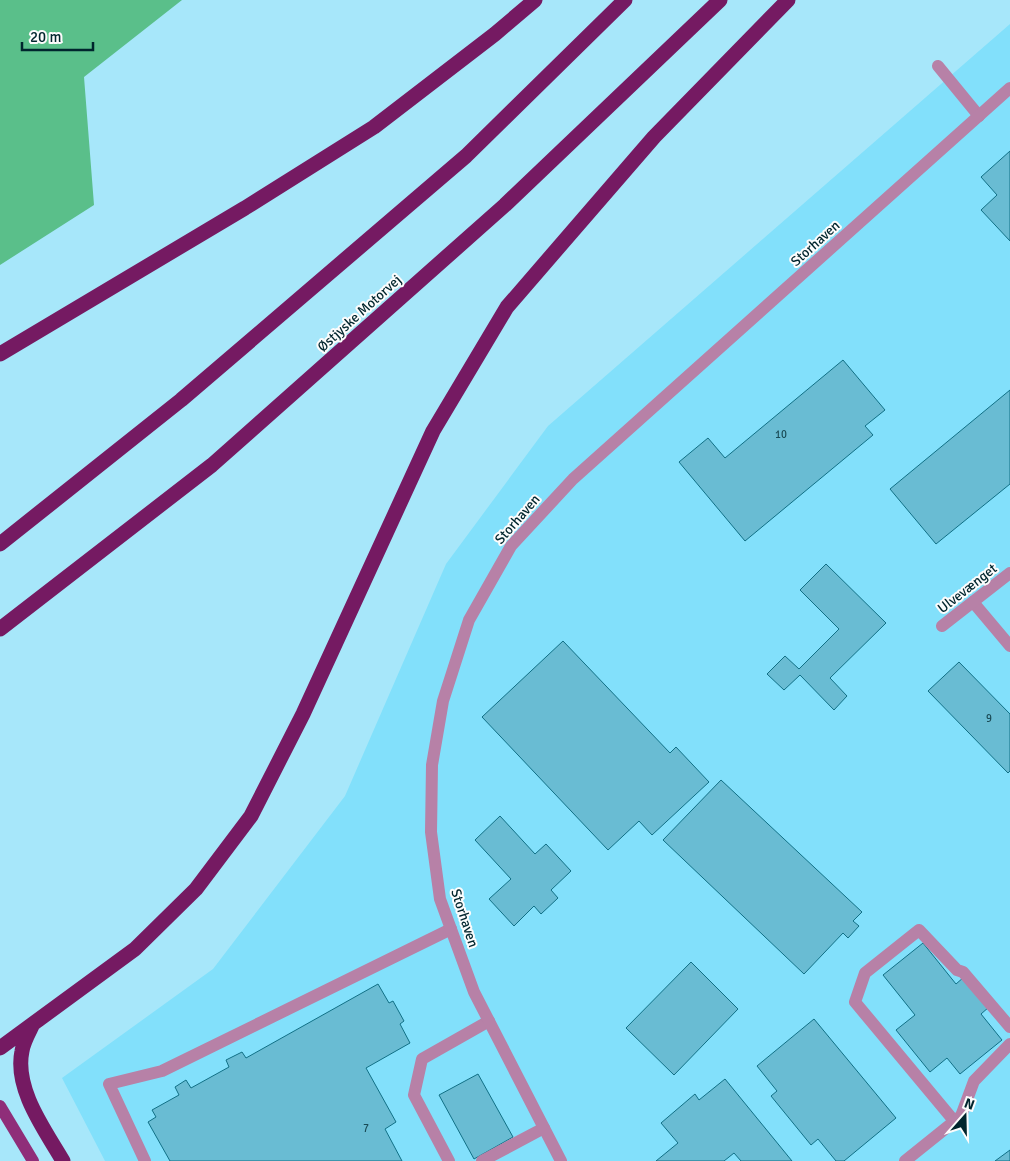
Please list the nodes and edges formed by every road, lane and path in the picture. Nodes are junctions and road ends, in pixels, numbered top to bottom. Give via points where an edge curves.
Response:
1 (535, 0) edge
2 (624, 0) edge
3 (720, 0) edge
4 (788, 0) edge
5 (938, 66) dead end
6 (1010, 88) edge
7 (979, 116) junction
8 (0, 354) edge
9 (0, 544) edge
10 (1010, 573) edge
11 (973, 602) junction
12 (942, 626) dead end
13 (0, 629) edge
14 (1005, 631) edge
15 (1010, 646) edge
16 (451, 929) junction
17 (489, 1021) junction
18 (32, 1026) junction
19 (1010, 1027) edge
20 (1010, 1044) edge
21 (0, 1048) edge
22 (0, 1106) edge
23 (958, 1119) junction
24 (544, 1128) junction
25 (33, 1161) edge
26 (63, 1161) edge
27 (145, 1161) edge
28 (448, 1161) edge
29 (482, 1161) edge
30 (562, 1161) edge
31 (905, 1161) edge

1 - 8 highway via 374,127
2 - 9 highway via 466,156 181,400
3 - 13 highway, Østjyske Motorvej via 505,205 212,465
4 - 18 highway via 654,137 507,307 433,431 307,705 251,816 196,889 136,949
5 - 7 street
6 - 7 street, Storhaven
7 - 16 street, Storhaven via 573,479 510,546 469,620 443,701 432,765 431,832 440,899
10 - 11 street, Ulvevænget
11 - 12 street, Ulvevænget
11 - 14 street
14 - 15 street
16 - 17 street, Storhaven via 474,992
16 - 27 street via 162,1071 109,1084
17 - 24 street, Storhaven
17 - 28 street via 422,1058 414,1095
18 - 21 highway
18 - 26 highway via 22,1051 21,1071 28,1096
19 - 23 street via 963,972 957,970 919,930 865,973 855,1002
20 - 23 street via 974,1081
22 - 25 main road
23 - 31 street
24 - 29 street
24 - 30 street, Storhaven

